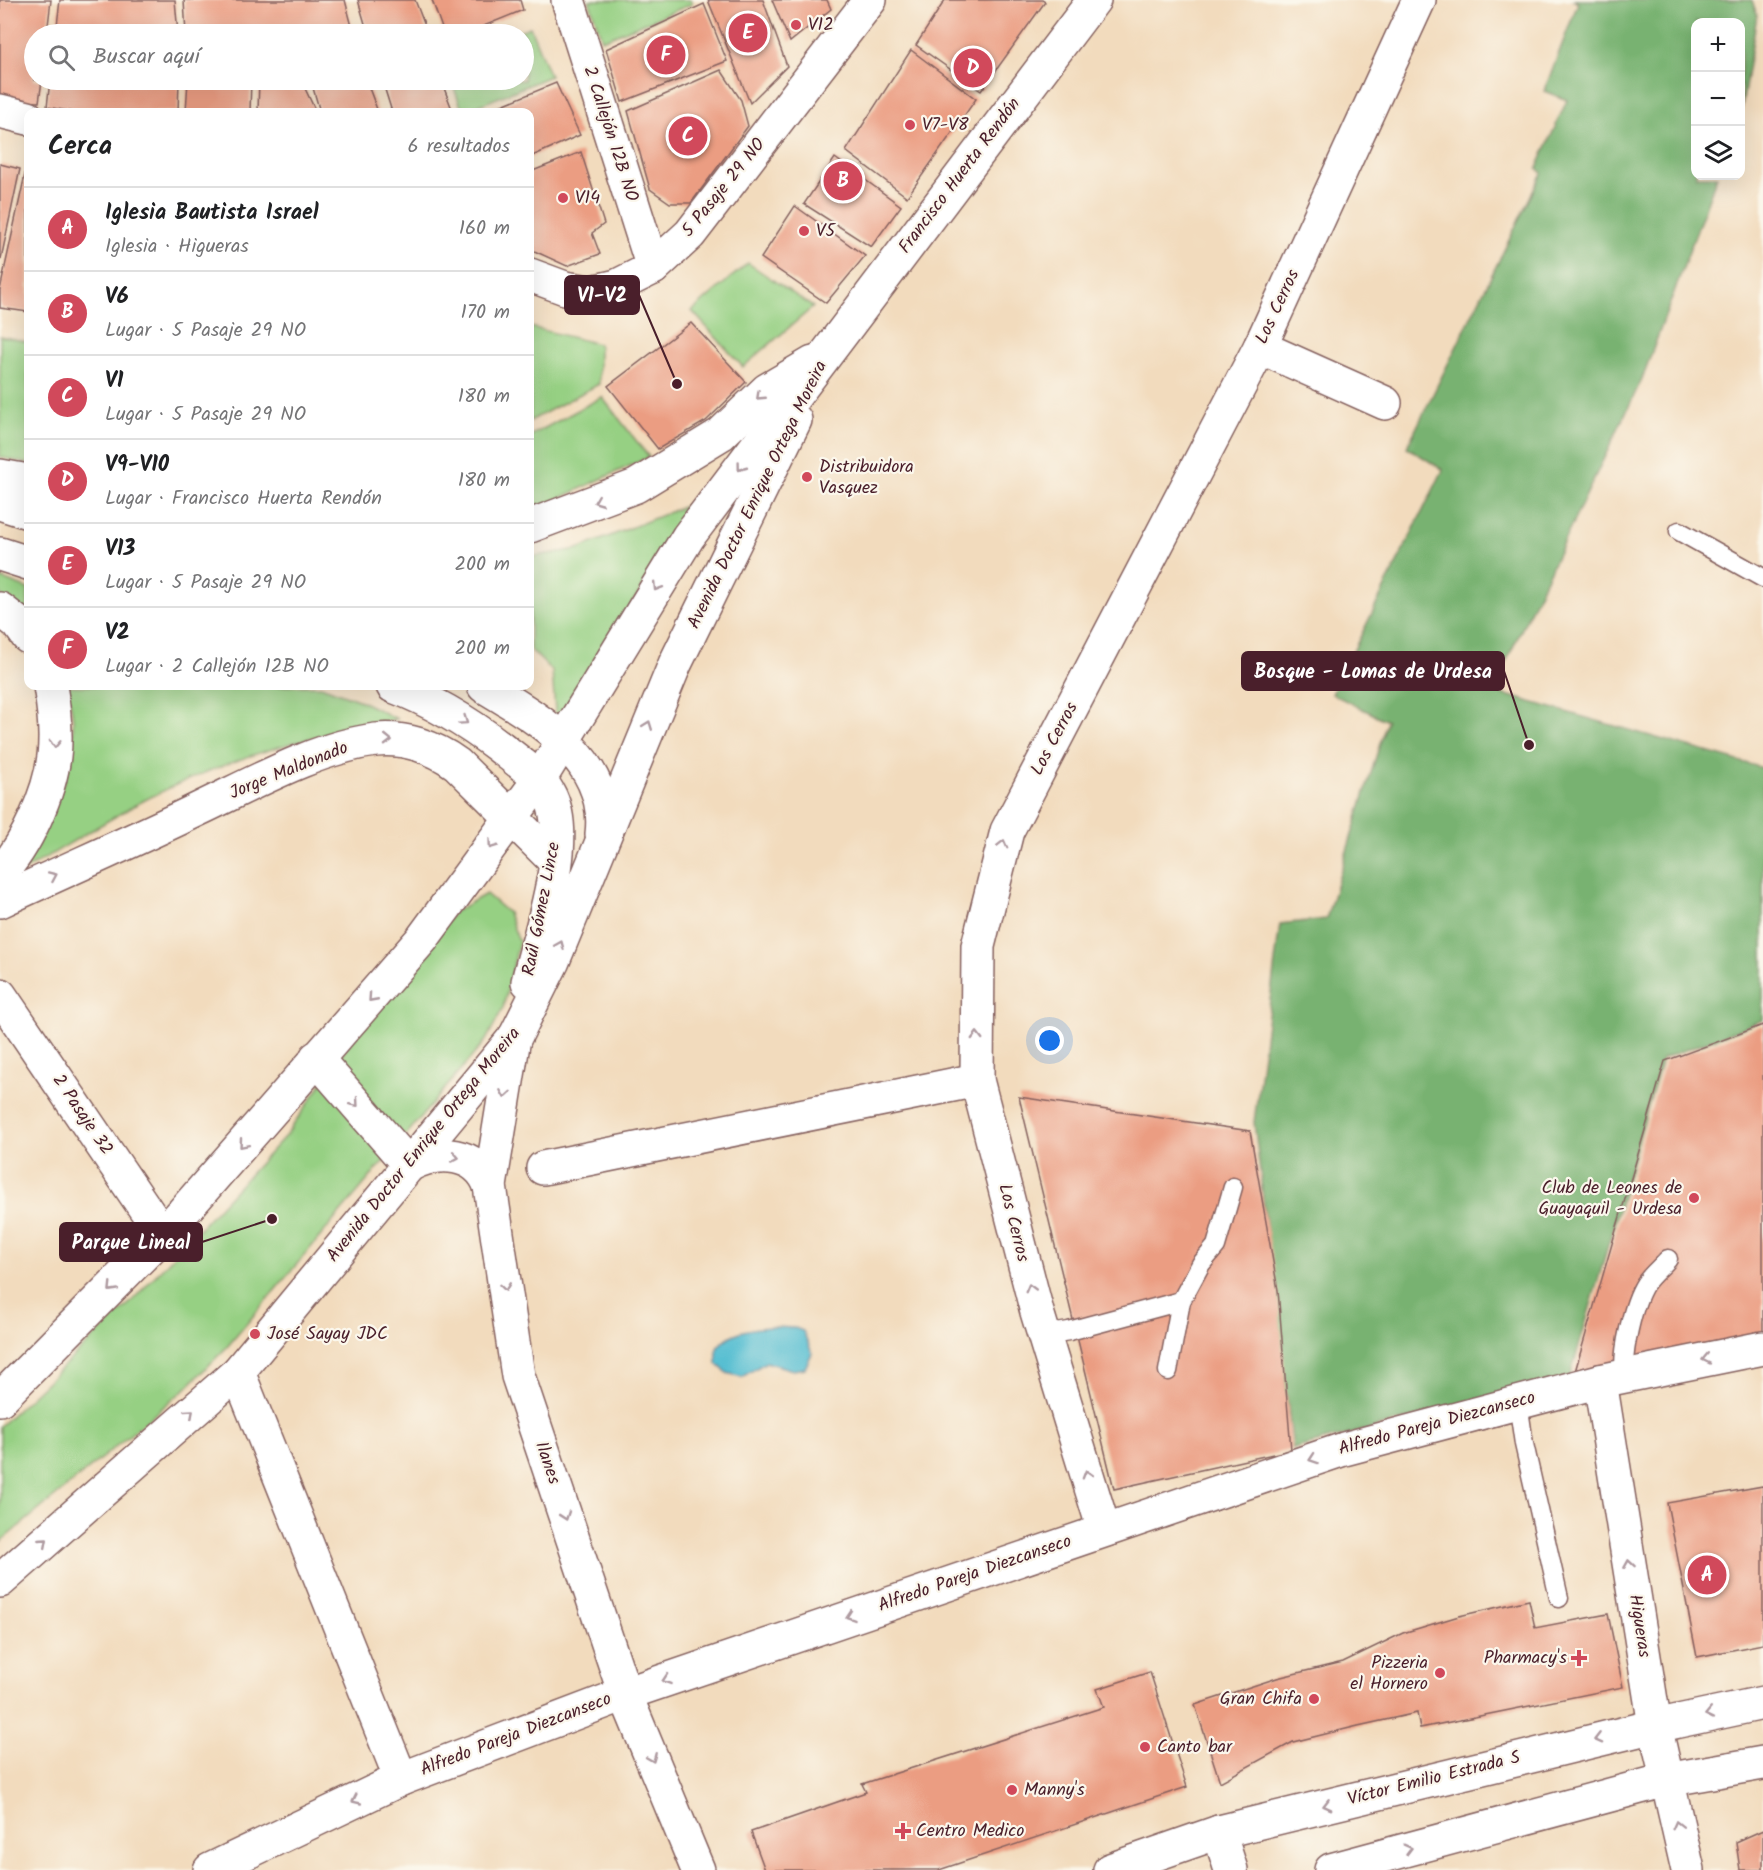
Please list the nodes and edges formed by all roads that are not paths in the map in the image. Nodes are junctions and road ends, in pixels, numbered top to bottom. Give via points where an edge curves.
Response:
1 (568, 0) edge
2 (870, 0) edge
3 (1094, 0) edge
4 (1419, 0) edge
5 (0, 111) edge
6 (24, 117) edge
7 (653, 268) junction
8 (534, 276) edge
9 (1260, 347) junction
10 (827, 354) junction
11 (1385, 403) dead end
12 (0, 476) edge
13 (24, 481) edge
14 (0, 503) edge
15 (24, 511) edge
16 (534, 524) edge
17 (1679, 531) dead end
18 (0, 554) edge
19 (24, 562) edge
20 (1763, 578) edge
21 (0, 609) edge
22 (24, 631) edge
23 (51, 690) edge
24 (402, 690) edge
25 (490, 690) edge
26 (563, 741) junction
27 (631, 769) junction
28 (539, 780) junction
29 (595, 783) junction
30 (511, 818) junction
31 (597, 856) junction
32 (555, 861) junction
33 (0, 873) edge
34 (0, 901) edge
35 (0, 995) edge
36 (514, 1037) junction
37 (316, 1058) junction
38 (977, 1080) junction
39 (409, 1165) junction
40 (543, 1168) dead end
41 (490, 1186) junction
42 (1233, 1188) dead end
43 (163, 1235) junction
44 (1668, 1259) dead end
45 (1181, 1301) junction
46 (1044, 1335) junction
47 (1763, 1348) edge
48 (1168, 1371) dead end
49 (238, 1372) junction
50 (1612, 1378) junction
51 (4, 1388) edge
52 (1518, 1402) junction
53 (1104, 1530) junction
54 (0, 1581) edge
55 (1559, 1598) dead end
56 (625, 1694) junction
57 (1763, 1703) edge
58 (1655, 1726) junction
59 (1763, 1763) edge
60 (401, 1779) junction
61 (1666, 1780) junction
62 (1219, 1832) junction
63 (210, 1870) edge
64 (698, 1870) edge
65 (1110, 1870) edge
66 (1231, 1870) edge
67 (1331, 1870) edge
68 (1688, 1870) edge

1 - 7 street, 2 Callejón 12B NO
2 - 7 street, 5 Pasaje 29 NO via 690,234
3 - 10 street, Francisco Huerta Rendón
4 - 9 street, Los Cerros
5 - 6 street
7 - 8 street, 5 Pasaje 29 NO via 617,286 591,292
9 - 11 street
38 -> 9 street, Los Cerros via 978,946 1007,831
10 -> 16 street via 767,390 721,434 636,486
10 -> 26 street, Avenida Doctor Enrique Ortega Moreira via 688,537
27 -> 10 street, Avenida Doctor Enrique Ortega Moreira via 675,664
12 - 13 street
14 - 15 street
17 - 20 lane
18 - 19 street
21 - 22 street
23 -> 33 street via 54,757 38,812 10,864
24 -> 28 street, Raúl Gómez Lince via 458,716
25 - 26 street
26 - 28 street, Avenida Doctor Enrique Ortega Moreira
26 - 29 street via 579,757
27 - 29 street
27 - 31 street, Avenida Doctor Enrique Ortega Moreira
28 - 29 street via 565,787
28 - 30 street, Avenida Doctor Enrique Ortega Moreira
28 - 32 street, Raúl Gómez Lince via 555,810
29 - 31 street via 603,813
30 - 32 street, Jorge Maldonado
34 -> 30 street, Jorge Maldonado via 262,779 339,749 376,740 407,741 445,755
30 -> 37 street, Avenida Doctor Enrique Ortega Moreira via 422,939
36 -> 31 street, Avenida Doctor Enrique Ortega Moreira via 553,961
32 - 36 street, Raúl Gómez Lince
35 - 43 street, 2 Pasaje 32
36 - 39 street, Avenida Doctor Enrique Ortega Moreira
36 -> 41 street, Ilanes
37 -> 39 street
37 -> 43 street, Avenida Doctor Enrique Ortega Moreira
38 - 40 street
46 -> 38 street, Los Cerros
39 -> 41 street via 433,1156 457,1157 477,1166
39 - 49 street, Avenida Doctor Enrique Ortega Moreira
41 -> 56 street, Ilanes via 518,1376
42 - 45 lane via 1216,1246
43 -> 51 street, Avenida Doctor Enrique Ortega Moreira
44 - 50 lane via 1645,1284 1623,1364
45 - 46 lane
45 - 48 lane
53 -> 46 street, Los Cerros
47 -> 50 street, Alfredo Pareja Diezcanseco
54 -> 49 street, Avenida Doctor Enrique Ortega Moreira
49 - 60 street
50 - 52 street, Alfredo Pareja Diezcanseco
58 -> 50 street, Higueras
52 -> 53 street, Alfredo Pareja Diezcanseco via 1344,1449
52 - 55 lane
53 -> 56 street, Alfredo Pareja Diezcanseco
56 - 60 street, Alfredo Pareja Diezcanseco
56 -> 64 street, Ilanes
57 -> 58 street, Víctor Emilio Estrada S
58 - 61 street, Higueras
58 -> 62 street, Víctor Emilio Estrada S
59 - 61 street
60 -> 63 street, Alfredo Pareja Diezcanseco
67 -> 61 street
68 -> 61 street, Higueras
62 - 65 street, Víctor Emilio Estrada S
62 - 66 street

